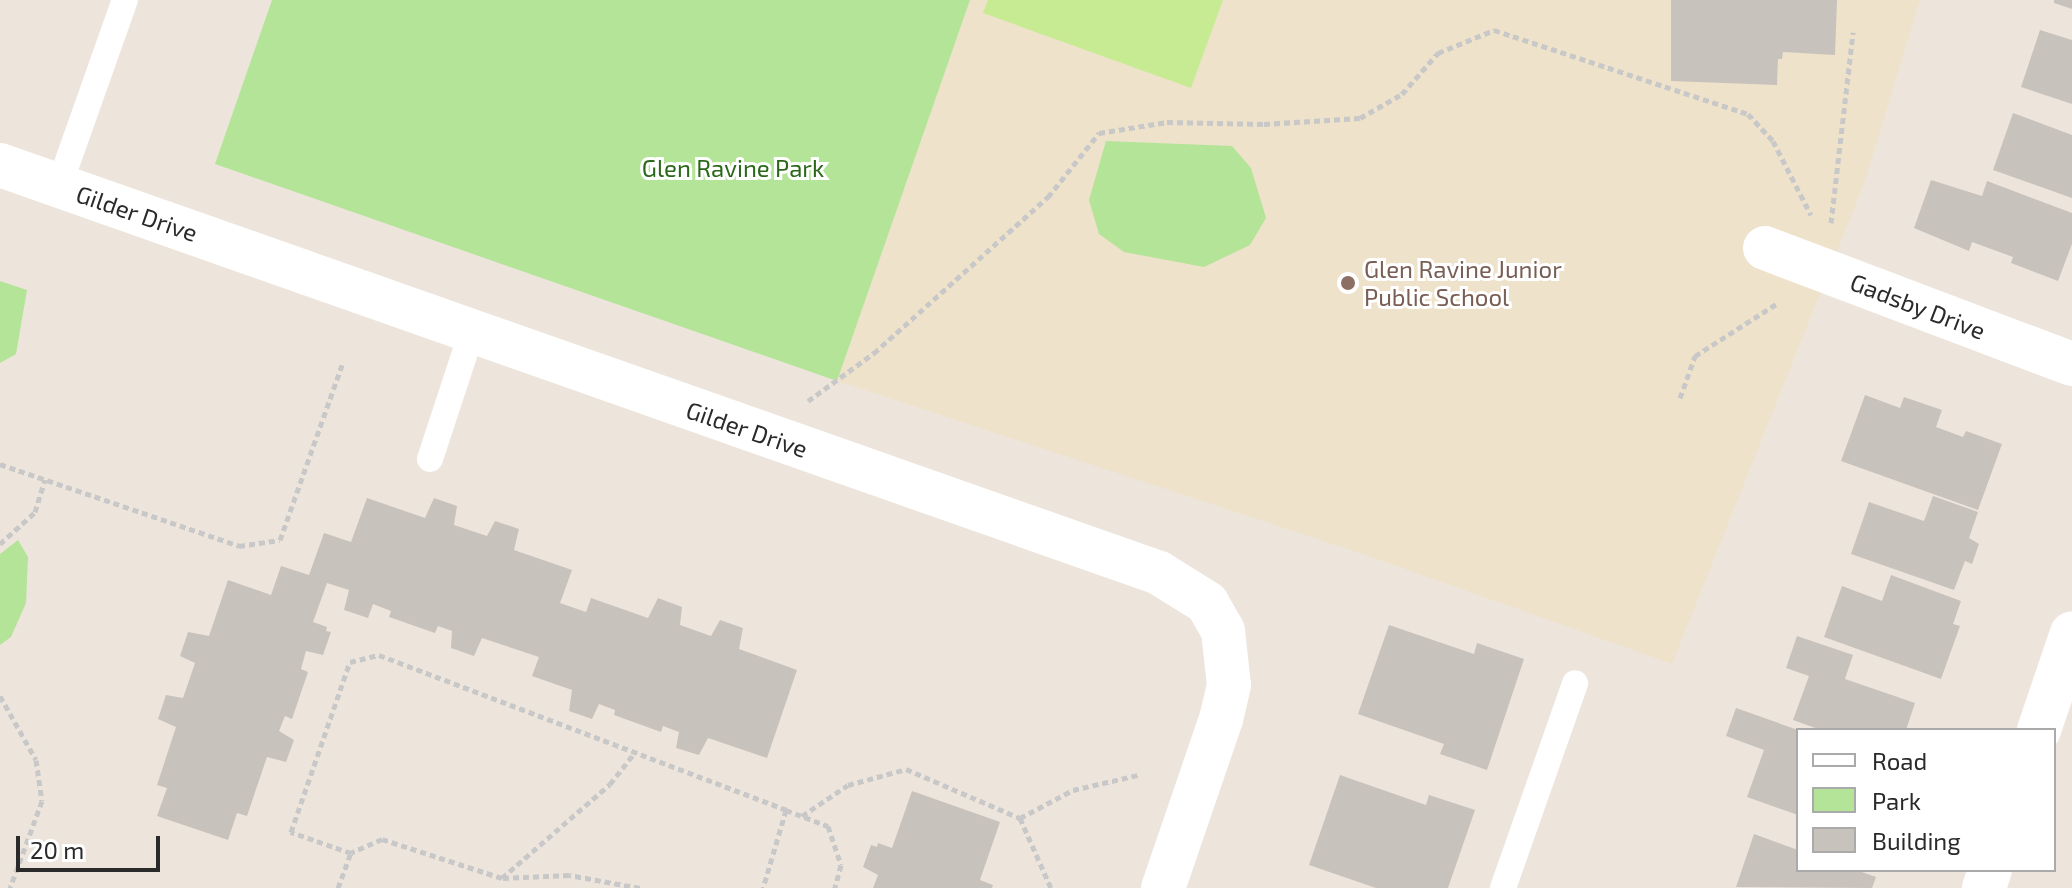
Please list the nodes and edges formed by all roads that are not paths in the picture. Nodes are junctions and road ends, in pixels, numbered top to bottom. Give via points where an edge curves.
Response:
1 (125, 0) edge
2 (0, 165) edge
3 (59, 186) junction
4 (1765, 248) dead end
5 (472, 331) junction
6 (2072, 364) edge
7 (430, 459) dead end
8 (2072, 633) edge
9 (1575, 683) dead end
10 (2040, 728) edge
11 (1163, 888) edge
12 (1503, 888) edge

1 - 3 lane
2 - 3 street, Gilder Drive
3 - 5 street, Gilder Drive
4 - 6 street, Gadsby Drive
5 - 7 lane
5 - 11 street, Gilder Drive via 1159,573 1207,603 1223,631 1229,685
8 - 10 street
9 - 12 lane

